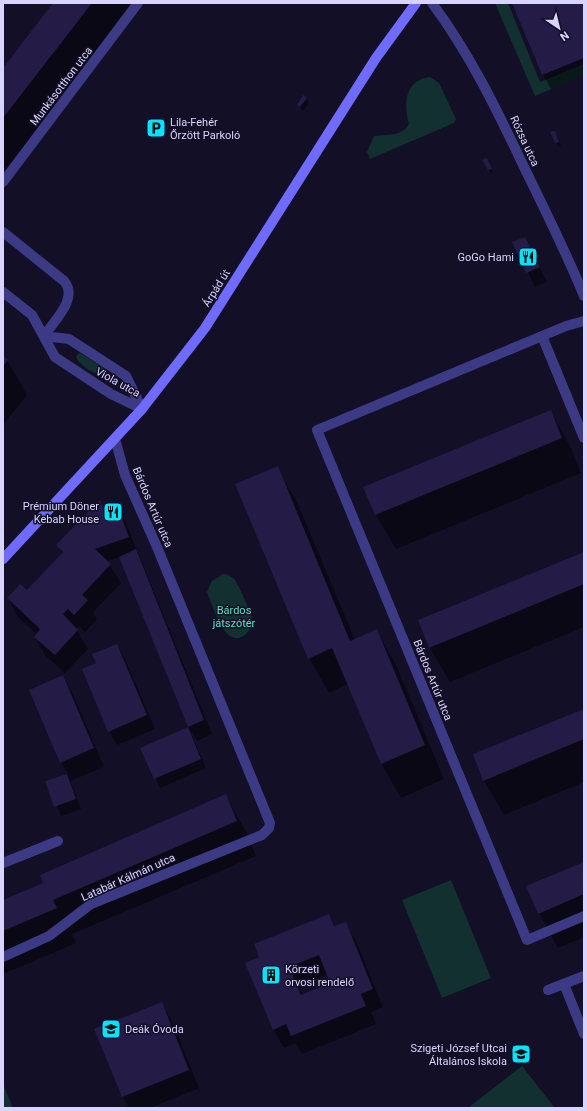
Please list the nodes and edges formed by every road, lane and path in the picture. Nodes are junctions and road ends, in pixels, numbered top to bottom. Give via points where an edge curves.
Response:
1 (138, 3) edge
2 (416, 3) edge
3 (432, 3) edge
4 (3, 182) edge
5 (3, 232) edge
6 (3, 292) edge
7 (584, 296) edge
8 (584, 321) edge
9 (47, 332) junction
10 (542, 336) junction
11 (142, 408) junction
12 (584, 438) edge
13 (115, 439) junction
14 (3, 559) edge
15 (269, 828) joint
16 (58, 840) dead end
17 (3, 863) edge
18 (584, 916) edge
19 (3, 957) edge
20 (584, 976) edge
21 (564, 984) junction
22 (548, 990) dead end
23 (584, 1034) edge

1 - 4 street, Munkásotthon utca
2 - 11 main road, Árpád út via 376,58 205,328
3 - 7 street, Rózsa utca via 450,27 498,110
5 - 9 street via 66,284 68,299
6 - 9 street, Viola utca via 32,315
8 - 10 street
9 - 11 street, Viola utca via 69,339 126,376
9 - 11 street, Viola utca via 55,357 111,394
10 - 12 street
10 - 18 street, Bárdos Artúr utca via 316,430 527,940
11 - 13 main road, Árpád út
13 - 14 main road, Árpád út
13 - 15 street, Bárdos Artúr utca via 125,474 268,815
15 - 19 street, Latabár Kálmán utca via 262,834 91,904 49,936
16 - 17 street
20 - 21 street
21 - 22 street
21 - 23 street

